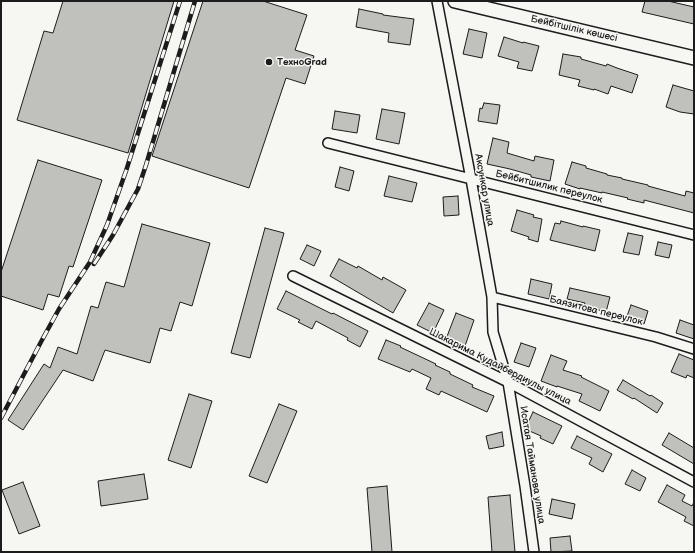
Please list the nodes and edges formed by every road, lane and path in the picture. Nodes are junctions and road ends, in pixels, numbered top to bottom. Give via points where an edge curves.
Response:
1 (437, 1) edge
2 (454, 1) edge
3 (694, 58) edge
4 (328, 143) dead end
5 (471, 179) junction
6 (694, 235) edge
7 (293, 276) dead end
8 (492, 297) junction
9 (694, 349) edge
10 (508, 382) junction
11 (694, 482) edge
12 (534, 552) edge

1 - 5 street, Аксункар улица
2 - 3 street, Бейбітшілік көшесі
4 - 5 street, Бейбитшилик переулок
5 - 6 street, Бейбитшилик переулок
5 - 8 street, Аксункар улица
7 - 10 street, Шакарима Кудайбердиулы улица
8 - 9 street, Баязитова переулок via 649,335
8 - 10 street, Аксункар улица via 493,332
10 - 11 street, Шакарима Кудайбердиулы улица
10 - 12 street, Исатая Тайманова улица

